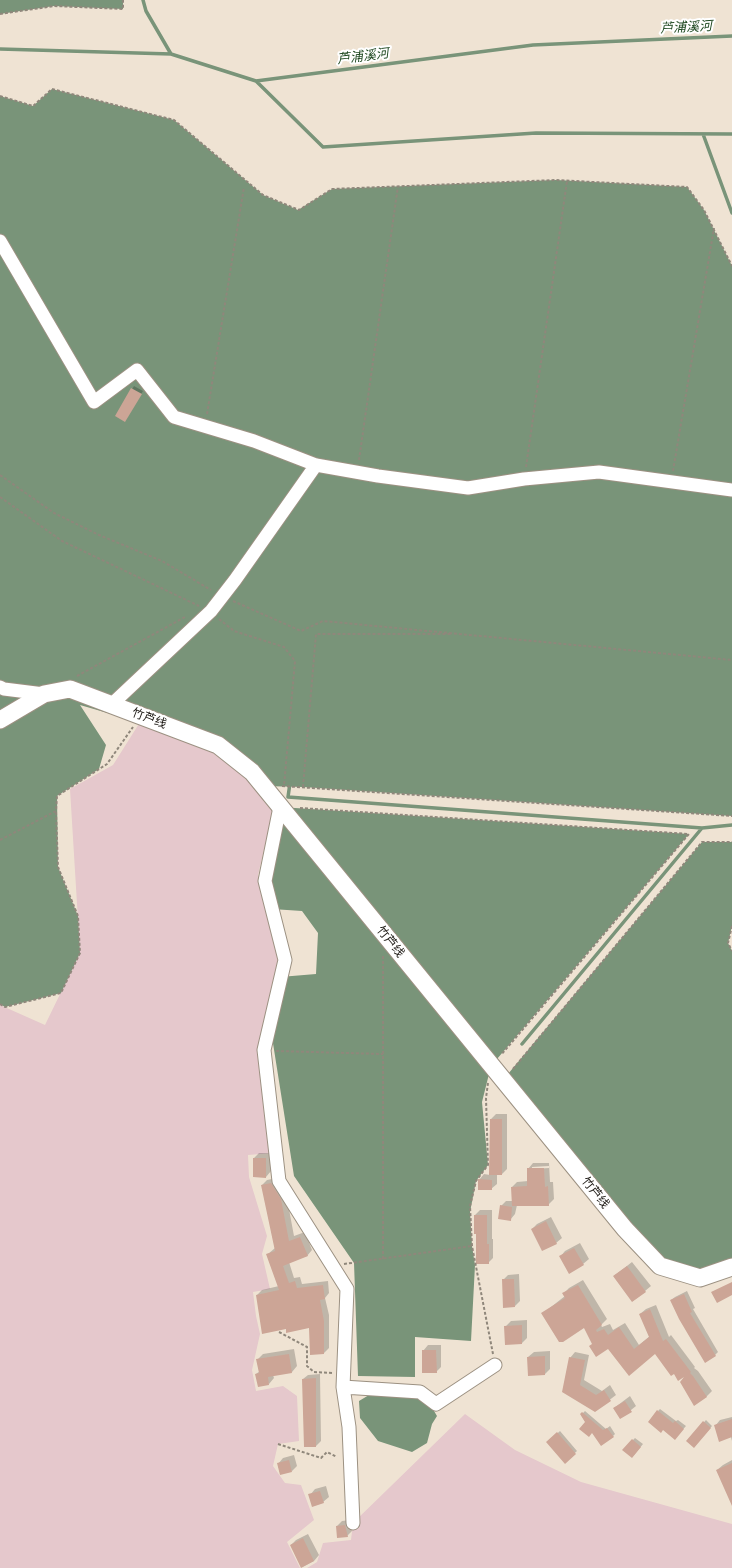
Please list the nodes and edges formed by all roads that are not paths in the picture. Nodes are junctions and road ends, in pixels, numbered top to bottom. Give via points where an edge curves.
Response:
1 (0, 241) edge
2 (316, 465) junction
3 (732, 490) edge
4 (0, 687) edge
5 (44, 694) junction
6 (111, 704) junction
7 (0, 720) edge
8 (280, 807) junction
9 (732, 1267) edge
10 (495, 1365) road end
11 (343, 1381) junction
12 (353, 1522) dead end

1 - 2 street via 94,402 137,370 174,417 254,441
2 - 3 street via 468,488 524,479 599,472
2 - 6 street via 216,605
4 - 5 street
5 - 6 street, 竹芦线 via 70,689
5 - 7 street, 竹芦线
6 - 8 street, 竹芦线 via 218,745 252,772
8 - 9 street, 竹芦线 via 625,1229 660,1266 700,1278
8 - 11 street via 265,881 285,960 264,1050 279,1182 347,1289
10 - 11 street via 436,1404 420,1392
11 - 12 street via 349,1427

